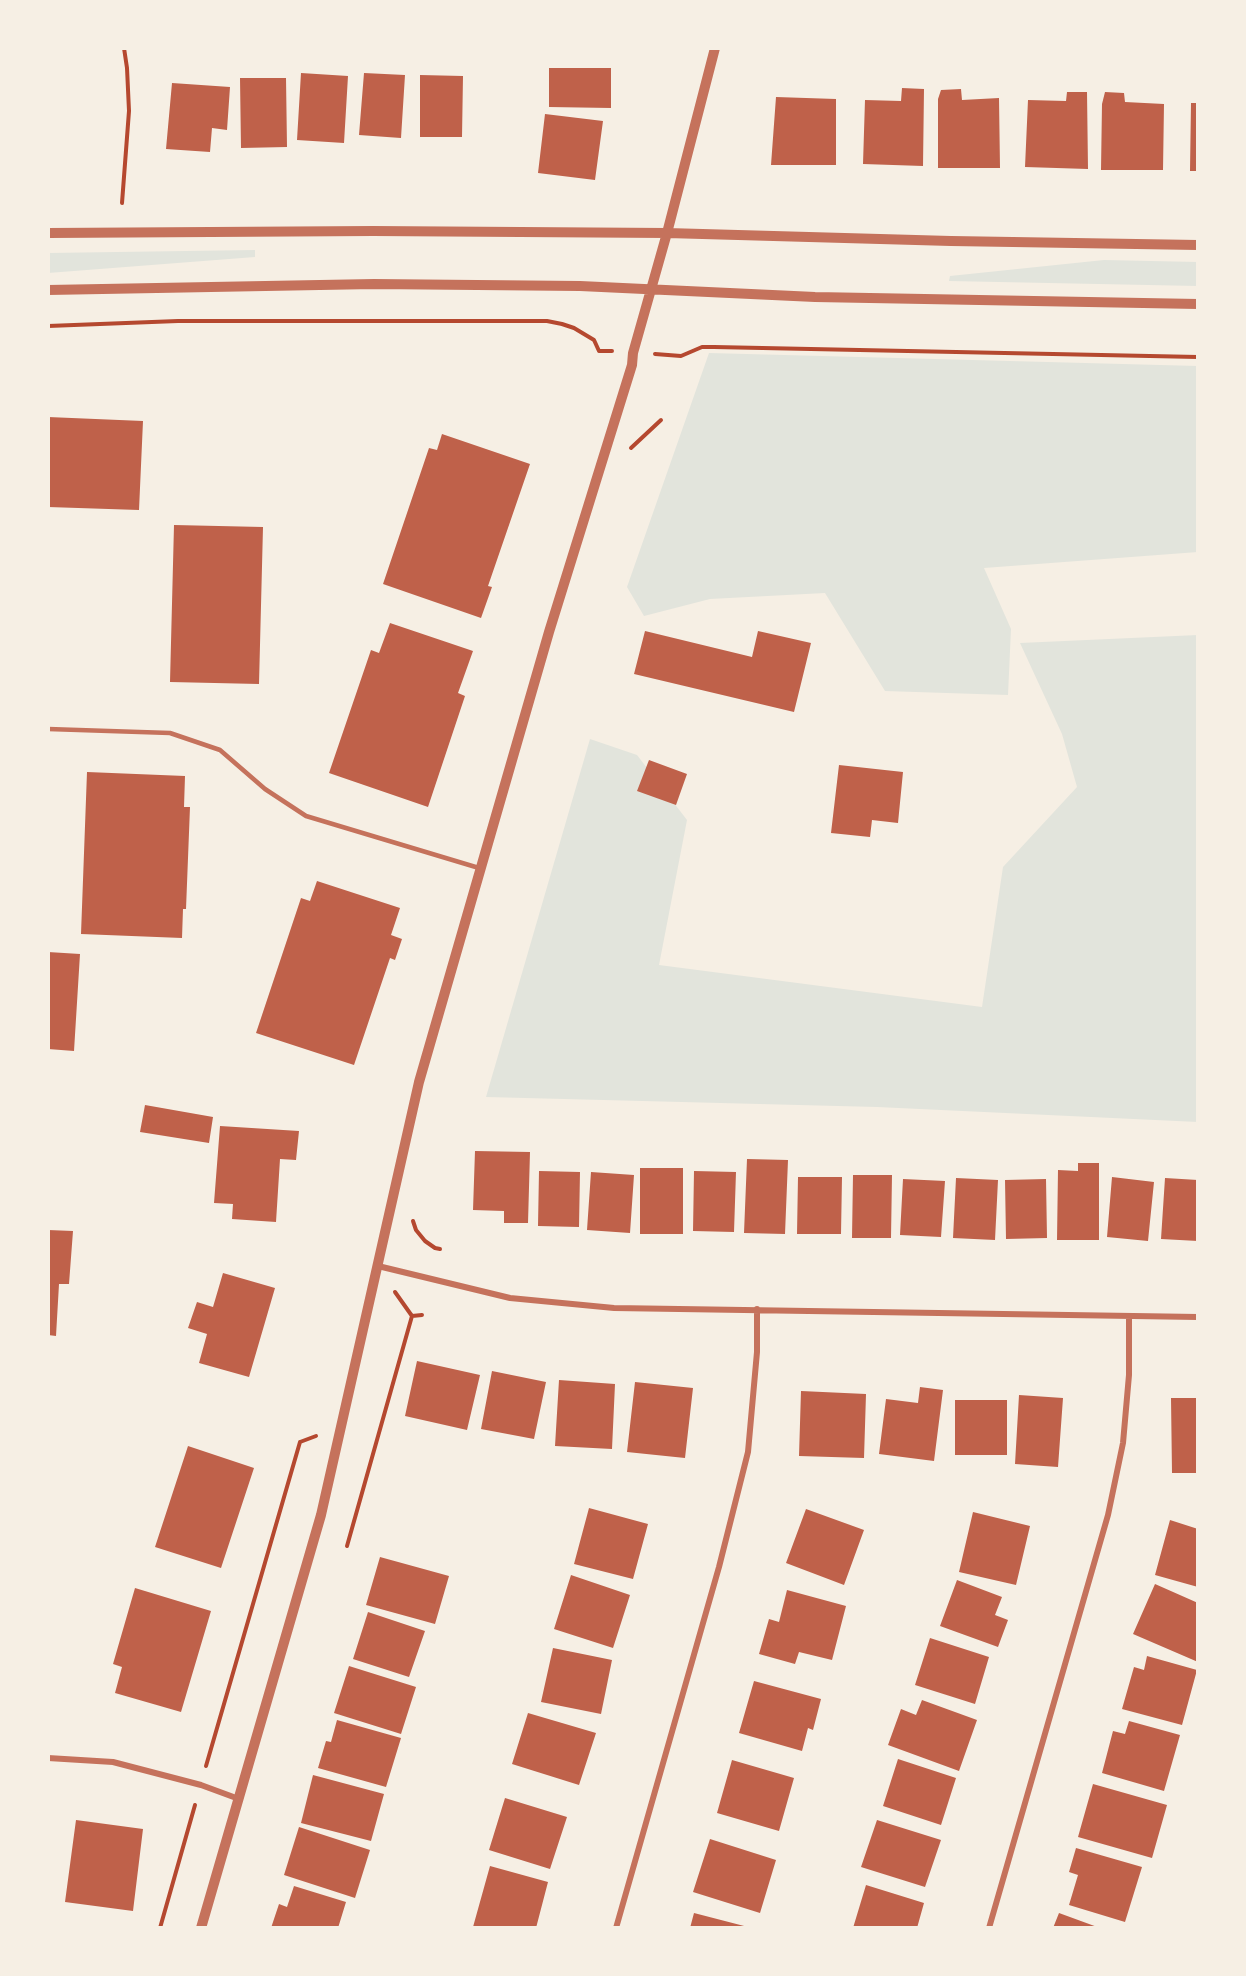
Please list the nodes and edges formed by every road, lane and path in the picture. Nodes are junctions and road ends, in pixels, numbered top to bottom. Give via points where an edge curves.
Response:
1 (124, 48) edge
2 (715, 48) edge
3 (122, 203) dead end
4 (48, 233) edge
5 (667, 233) junction
6 (1198, 245) edge
7 (48, 290) edge
8 (651, 291) junction
9 (1198, 304) edge
10 (48, 326) edge
11 (594, 340) dead end
12 (681, 356) dead end
13 (1198, 357) edge
14 (48, 729) edge
15 (479, 868) junction
16 (378, 1266) junction
17 (757, 1309) junction
18 (422, 1315) dead end
19 (1129, 1316) junction
20 (1198, 1317) edge
21 (300, 1442) dead end
22 (347, 1546) dead end
23 (212, 1748) dead end
24 (48, 1758) edge
25 (239, 1799) junction
26 (192, 1817) dead end
27 (160, 1928) edge
28 (201, 1928) edge
29 (616, 1928) edge
30 (989, 1928) edge

1 - 3 path via 129,111
2 - 5 street
4 - 5 street
5 - 6 street
5 - 8 street
7 - 8 street via 374,284 580,286
8 - 9 street
8 - 15 street
10 - 11 path via 178,321 547,321 574,328
12 - 13 path via 702,347 714,347
14 - 15 lane via 170,733 220,750 265,789 306,816
15 - 16 street via 419,1082
16 - 17 street via 510,1298 614,1308
16 - 25 street via 321,1515
17 - 19 street
17 - 29 street via 748,1452
18 - 22 path via 411,1316
19 - 20 street
19 - 30 street via 1124,1432 1108,1515
21 - 23 path
24 - 25 street via 123,1765
25 - 28 street
26 - 27 path

